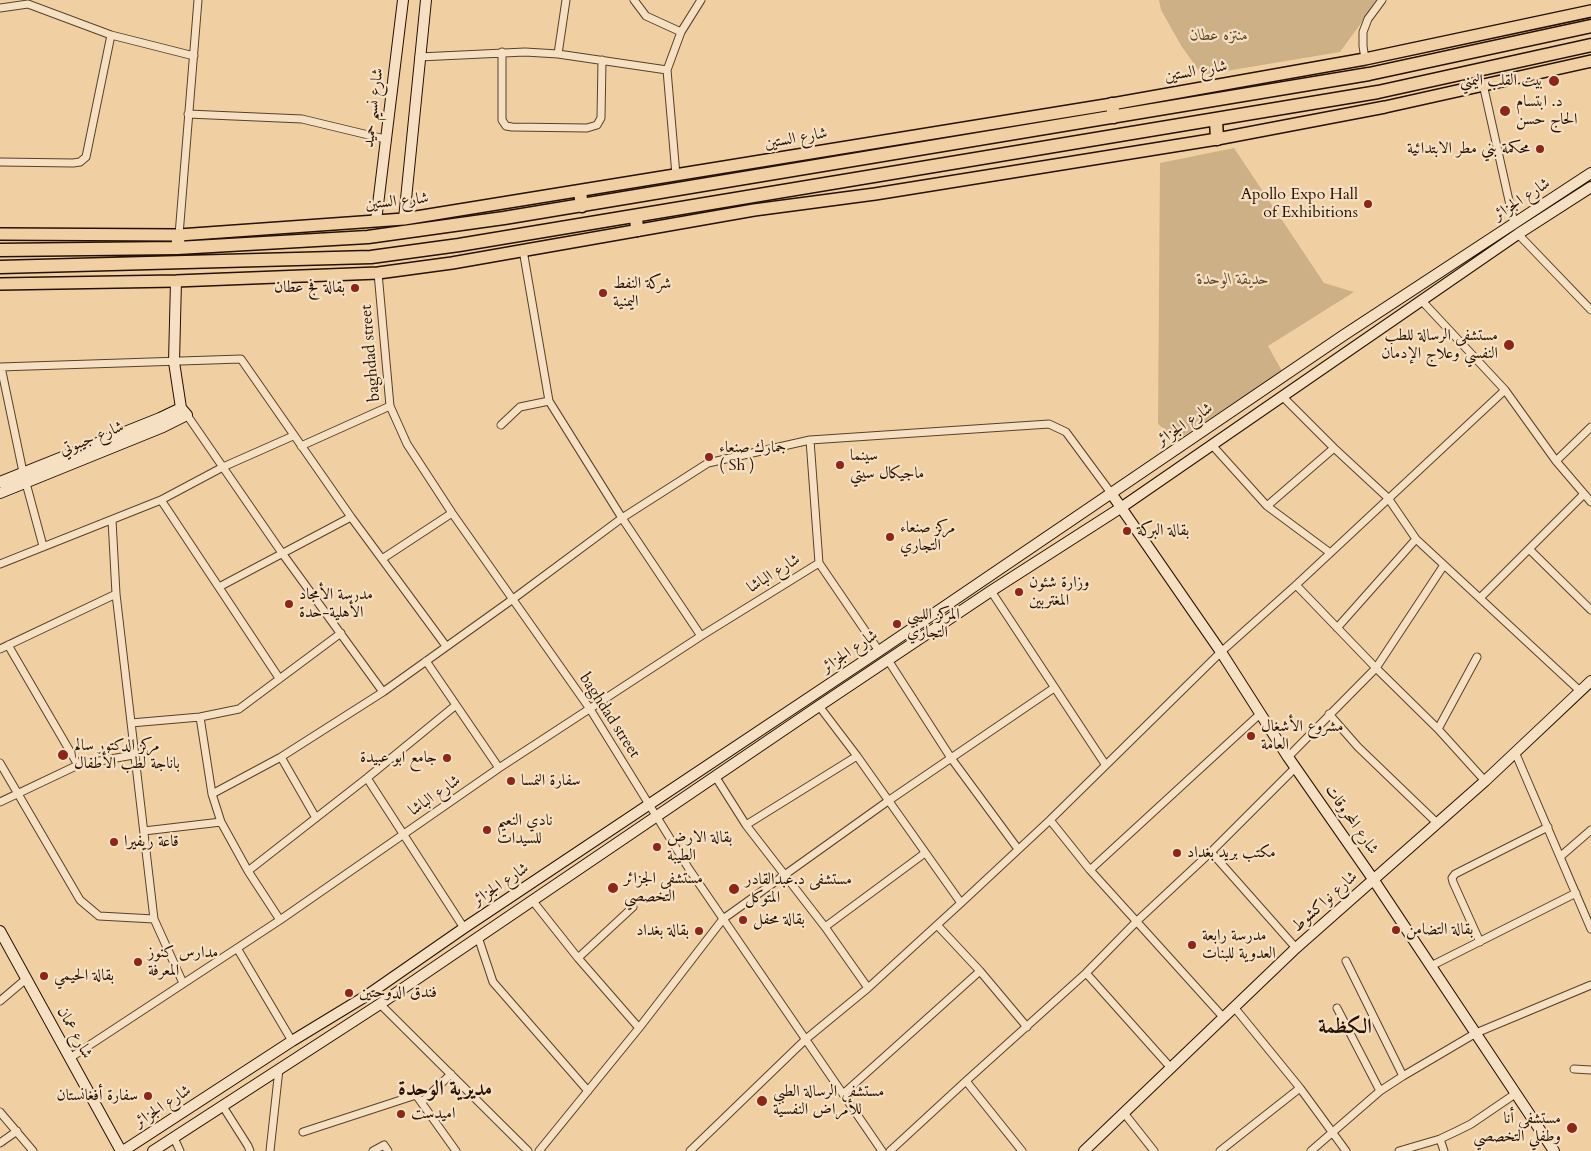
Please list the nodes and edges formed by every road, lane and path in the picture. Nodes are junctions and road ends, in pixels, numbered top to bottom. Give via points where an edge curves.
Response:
1 (198, 0) edge
2 (403, 0) edge
3 (426, 0) edge
4 (566, 0) edge
5 (634, 0) edge
6 (701, 0) edge
7 (1382, 0) edge
8 (0, 8) edge
9 (1591, 11) edge
10 (1591, 26) edge
11 (681, 32) junction
12 (111, 35) junction
13 (1591, 45) edge
14 (502, 52) junction
15 (558, 54) junction
16 (194, 56) junction
17 (419, 57) junction
18 (1366, 59) junction
19 (602, 60) junction
20 (1591, 62) edge
21 (667, 70) junction
22 (1483, 84) junction
23 (1112, 104) junction
24 (188, 114) junction
25 (1114, 118) junction
26 (1216, 120) junction
27 (1013, 134) junction
28 (385, 139) junction
29 (1217, 139) junction
30 (1014, 152) junction
31 (0, 162) edge
32 (1591, 173) edge
33 (676, 175) junction
34 (1591, 187) edge
35 (580, 192) junction
36 (582, 206) junction
37 (636, 216) junction
38 (404, 219) junction
39 (376, 221) junction
40 (1514, 223) junction
41 (637, 230) junction
42 (0, 234) edge
43 (179, 234) junction
44 (1518, 234) junction
45 (178, 248) junction
46 (0, 250) edge
47 (523, 250) junction
48 (0, 268) edge
49 (378, 273) junction
50 (176, 282) junction
51 (0, 284) edge
52 (1422, 301) junction
53 (1591, 310) edge
54 (1344, 335) junction
55 (1353, 348) junction
56 (174, 362) junction
57 (0, 367) edge
58 (1505, 390) junction
59 (1282, 397) junction
60 (549, 402) junction
61 (390, 406) junction
62 (184, 412) junction
63 (500, 425) dead end
64 (1591, 427) edge
65 (293, 436) junction
66 (810, 440) junction
67 (1212, 445) junction
68 (301, 446) junction
69 (1334, 448) junction
70 (1556, 461) junction
71 (224, 467) junction
72 (25, 477) junction
73 (0, 482) edge
74 (0, 493) edge
75 (1111, 493) junction
76 (1584, 494) junction
77 (1388, 498) junction
78 (160, 500) junction
79 (1591, 502) edge
80 (1267, 506) junction
81 (1122, 507) junction
82 (452, 513) junction
83 (351, 517) junction
84 (622, 518) junction
85 (112, 520) junction
86 (1416, 539) junction
87 (43, 546) junction
88 (1529, 548) junction
89 (1329, 552) junction
90 (282, 554) junction
91 (382, 559) junction
92 (819, 563) junction
93 (0, 564) edge
94 (1444, 565) junction
95 (1296, 584) junction
96 (219, 587) junction
97 (990, 591) junction
98 (116, 594) junction
99 (1480, 598) junction
100 (514, 599) junction
101 (1591, 610) edge
102 (1337, 628) junction
103 (341, 634) junction
104 (701, 636) junction
105 (8, 645) junction
106 (446, 646) junction
107 (0, 649) edge
108 (879, 652) junction
109 (1221, 652) junction
110 (1477, 657) dead end
111 (888, 660) junction
112 (426, 661) junction
113 (1376, 668) junction
114 (279, 678) junction
115 (1591, 681) edge
116 (1054, 688) junction
117 (1580, 691) junction
118 (382, 692) junction
119 (456, 705) junction
120 (818, 706) junction
121 (590, 709) junction
122 (1261, 713) junction
123 (1329, 714) junction
124 (200, 717) junction
125 (130, 723) junction
126 (1438, 729) junction
127 (1515, 752) junction
128 (133, 755) junction
129 (857, 756) junction
130 (1288, 757) junction
131 (281, 758) junction
132 (951, 758) junction
133 (0, 763) edge
134 (1105, 764) junction
135 (78, 765) junction
136 (1296, 767) junction
137 (500, 768) junction
138 (715, 776) junction
139 (367, 778) junction
140 (1485, 781) junction
141 (17, 793) junction
142 (212, 794) junction
143 (888, 801) junction
144 (0, 802) edge
145 (649, 805) junction
146 (658, 816) junction
147 (316, 818) junction
148 (1050, 820) junction
149 (220, 822) junction
150 (1437, 823) junction
151 (746, 825) junction
152 (1548, 827) junction
153 (1591, 830) edge
154 (144, 831) junction
155 (404, 834) junction
156 (1018, 849) junction
157 (1211, 852) junction
158 (925, 853) junction
159 (1561, 856) junction
160 (1090, 870) junction
161 (248, 871) junction
162 (785, 875) junction
163 (1373, 879) junction
164 (1576, 894) junction
165 (532, 900) junction
166 (961, 903) junction
167 (633, 907) dead end
168 (154, 919) junction
169 (723, 919) junction
170 (280, 920) junction
171 (1137, 921) junction
172 (937, 924) junction
173 (825, 927) junction
174 (464, 928) junction
175 (1591, 928) edge
176 (0, 931) edge
177 (478, 937) junction
178 (1480, 942) junction
179 (237, 948) junction
180 (1296, 948) junction
181 (578, 958) junction
182 (1346, 961) dead end
183 (1431, 966) junction
184 (980, 971) junction
185 (1086, 973) junction
186 (26, 978) junction
187 (183, 983) junction
188 (1591, 985) edge
189 (868, 988) junction
190 (366, 996) junction
191 (0, 1001) edge
192 (380, 1004) junction
193 (1234, 1007) junction
194 (1337, 1008) dead end
195 (1223, 1017) junction
196 (1027, 1027) junction
197 (639, 1028) junction
198 (1476, 1033) junction
199 (806, 1039) junction
200 (292, 1041) junction
201 (70, 1058) junction
202 (1171, 1068) junction
203 (279, 1069) junction
204 (1574, 1069) dead end
205 (1591, 1070) edge
206 (451, 1074) junction
207 (1403, 1076) junction
208 (966, 1081) junction
209 (1300, 1088) junction
210 (588, 1090) junction
211 (1380, 1091) junction
212 (843, 1094) junction
213 (1515, 1094) junction
214 (422, 1102) junction
215 (222, 1105) junction
216 (0, 1112) edge
217 (1124, 1113) junction
218 (17, 1131) junction
219 (303, 1132) dead end
220 (1333, 1133) junction
221 (174, 1138) junction
222 (1440, 1139) junction
223 (0, 1143) edge
224 (33, 1151) edge
225 (122, 1151) edge
226 (153, 1151) edge
227 (180, 1151) edge
228 (250, 1151) edge
229 (270, 1151) edge
230 (373, 1151) edge
231 (388, 1151) edge
232 (456, 1151) edge
233 (528, 1151) edge
234 (540, 1151) edge
235 (690, 1151) edge
236 (882, 1151) edge
237 (890, 1151) edge
238 (1022, 1151) edge
239 (1084, 1151) edge
240 (1154, 1151) edge
241 (1220, 1151) edge
242 (1311, 1151) edge
243 (1346, 1151) edge
244 (1399, 1151) edge
245 (1444, 1151) edge
246 (1554, 1151) edge

1 - 16 street
2 - 28 main road, شارع نسيم حميد
3 - 17 main road
4 - 15 street
5 - 11 street via 646,16
6 - 11 street
7 - 18 street via 1368,18 1363,32
8 - 12 street via 28,4
9 - 18 main road, شارع الستين
10 - 25 highway, شارع الستين via 1370,74
11 - 21 street
12 - 16 street
12 - 31 street via 86,157 73,163
13 - 26 highway via 1378,92
14 - 15 street
14 - 17 street
14 - 19 street via 502,120 506,126 512,127 587,128 597,125
15 - 19 street
16 - 24 street
17 - 38 main road
18 - 23 main road, شارع الستين
19 - 21 street
20 - 22 main road
21 - 33 street
22 - 29 main road via 1385,107
22 - 40 street
23 - 25 highway
23 - 33 main road, شارع الستين
24 - 28 street via 302,119
24 - 43 street
25 - 27 highway, شارع الستين
26 - 29 highway
26 - 30 highway
27 - 30 highway
27 - 36 highway, شارع الستين
28 - 39 main road, شارع نسيم حميد
29 - 41 main road
30 - 37 highway
32 - 40 main road, شارع الجزائر
33 - 35 main road, شارع الستين
34 - 44 main road, شارع الجزائر
35 - 36 highway
35 - 38 main road, شارع الستين
36 - 45 highway, شارع الستين via 368,237
37 - 41 highway
37 - 48 highway via 371,257
38 - 39 main road, شارع الستين
39 - 43 main road, شارع الستين
40 - 44 main road
40 - 54 main road, شارع الجزائر
41 - 47 main road
42 - 43 main road, شارع الستين
43 - 45 highway
44 - 52 main road, شارع الجزائر
44 - 53 street
45 - 46 highway, شارع الستين
47 - 49 main road
47 - 60 street
49 - 50 main road
49 - 61 street, baghdad street
50 - 51 main road
50 - 56 main road
52 - 55 main road, شارع الجزائر
52 - 58 street
54 - 55 main road
54 - 75 main road, شارع الجزائر
55 - 59 main road, شارع الجزائر
56 - 57 street
56 - 62 main road
56 - 65 street via 240,359
57 - 72 street
58 - 70 street
58 - 77 street
59 - 67 main road, شارع الجزائر
59 - 69 street
60 - 63 street via 520,407
60 - 84 street
61 - 68 street
61 - 82 street, baghdad street via 408,444
62 - 71 street
62 - 72 main road, شارع جيبوتي via 160,418
64 - 70 street
65 - 68 street
65 - 71 street
66 - 75 street via 1049,424 1066,432
66 - 84 street via 708,463
66 - 92 street
67 - 80 street
67 - 81 main road, شارع الجزائر
68 - 83 street
69 - 77 street
69 - 80 street
70 - 76 street
71 - 78 street
71 - 90 street
72 - 73 main road, شارع جيبوتي
72 - 74 main road, شارع جيبوتي
72 - 87 street
75 - 81 main road, شارع المحروقات
75 - 108 main road, شارع الجزائر
76 - 79 street
76 - 88 street
77 - 86 street
77 - 89 street
78 - 85 street
78 - 96 street
80 - 89 street
81 - 97 main road, شارع الجزائر
81 - 109 main road, شارع المحروقات
82 - 91 street
82 - 100 street, baghdad street
83 - 90 street
83 - 91 street
84 - 100 street
84 - 104 street
85 - 87 street
85 - 98 street
86 - 94 street
86 - 102 street
87 - 93 street
88 - 99 street
88 - 101 street
89 - 95 street
90 - 96 street
90 - 103 street
91 - 106 street
92 - 104 street, شارع الباشا
92 - 108 street
94 - 99 street
94 - 113 street
95 - 102 street
95 - 109 street
96 - 114 street
97 - 111 main road, شارع الجزائر
97 - 116 street
98 - 105 street
98 - 125 street
99 - 117 street
100 - 106 street
100 - 121 street, baghdad street
102 - 113 street
103 - 114 street
103 - 118 street
104 - 121 street, شارع الباشا
105 - 107 street
105 - 135 street
106 - 112 street
108 - 111 main road
108 - 145 main road, شارع الجزائر
109 - 122 main road, شارع المحروقات
109 - 134 street
110 - 126 street
111 - 120 main road, شارع الجزائر
111 - 132 street
112 - 118 street
112 - 119 street
113 - 123 street
113 - 126 street
114 - 124 street via 239,709
115 - 117 main road, شارع نواكشوط
116 - 132 street
116 - 134 street
117 - 127 main road, شارع نواكشوط
118 - 131 street
119 - 137 street
119 - 139 street
120 - 129 street
120 - 138 main road, شارع الجزائر
121 - 137 street, شارع الباشا
121 - 145 street, baghdad street
122 - 130 main road, شارع المحروقات
122 - 160 street
123 - 130 street
123 - 150 street
124 - 125 street
124 - 142 street
125 - 128 street
126 - 140 street
127 - 140 main road, شارع نواكشوط
127 - 152 street
128 - 135 street
128 - 154 street
129 - 143 street
129 - 151 street
130 - 136 main road, شارع المحروقات
131 - 142 street
131 - 147 street
132 - 143 street
132 - 156 street
133 - 141 street
134 - 148 street
135 - 141 street
136 - 157 street
136 - 163 main road, شارع المحروقات
137 - 155 street, شارع الباشا
138 - 146 main road, شارع الجزائر
138 - 151 street
139 - 147 street
139 - 155 street
140 - 150 main road, شارع نواكشوط
141 - 144 street
141 - 168 street via 80,900 100,916
142 - 149 street
143 - 158 street
143 - 162 street
145 - 146 street, baghdad street
145 - 174 main road, شارع الجزائر
146 - 165 main road, شارع الجزائر
146 - 169 street, baghdad street
147 - 161 street
148 - 156 street
148 - 160 street
149 - 154 street
149 - 161 street
150 - 163 main road, شارع نواكشوط
151 - 162 street
152 - 159 street
152 - 178 street via 1452,878
153 - 159 street
154 - 168 street
155 - 170 street, شارع الباشا
155 - 174 street
156 - 166 street
157 - 171 street
157 - 180 street
158 - 166 street
158 - 173 street
159 - 164 street
160 - 171 street
161 - 170 street
162 - 169 street
162 - 173 street
163 - 180 main road, شارع نواكشوط
163 - 183 main road, شارع المحروقات
164 - 175 street
164 - 178 street
165 - 177 main road, شارع الجزائر
165 - 181 street
166 - 172 street
167 - 181 street
168 - 187 street
169 - 197 street
169 - 199 street, baghdad street
170 - 179 street, شارع الباشا
171 - 185 street
171 - 195 street
172 - 184 street
172 - 189 street
173 - 189 street
174 - 190 main road, شارع الجزائر
176 - 186 main road, شارع عمان
177 - 192 main road, شارع الجزائر
177 - 210 street via 493,982
178 - 183 street
179 - 187 street, شارع الباشا
179 - 200 street
180 - 193 main road, شارع نواكشوط
181 - 197 street
182 - 207 street
183 - 198 main road, شارع المحروقات
184 - 196 street
184 - 212 street
185 - 196 street
185 - 202 street
186 - 191 street
186 - 201 main road, شارع عمان
187 - 201 street, شارع الباشا
188 - 198 street
189 - 199 street
190 - 192 main road
190 - 200 main road, شارع الجزائر
192 - 203 main road, شارع الجزائر
192 - 206 street
193 - 195 main road, شارع نواكشوط
193 - 209 street
194 - 211 street
195 - 202 main road, شارع نواكشوط
196 - 208 street
197 - 210 street
198 - 207 street
198 - 213 main road, شارع المحروقات
199 - 212 street, baghdad street
199 - 235 street
200 - 225 main road, شارع الجزائر
201 - 225 main road, شارع عمان
202 - 217 main road, شارع نواكشوط
203 - 215 main road, شارع الجزائر
203 - 229 street
204 - 205 street
206 - 214 street
206 - 233 street
207 - 211 street
208 - 237 street
208 - 238 street
209 - 220 street
209 - 241 street
210 - 234 street
211 - 220 street
212 - 236 street, baghdad street
213 - 222 street via 1471,1124
213 - 246 main road, شارع المحروقات
214 - 219 street via 416,1095
214 - 232 street
215 - 221 main road, شارع الجزائر
215 - 228 street
216 - 218 street
217 - 239 main road, شارع نواكشوط
217 - 240 street
218 - 223 street
218 - 224 street
220 - 242 street
220 - 243 street
221 - 226 main road, شارع الجزائر
221 - 227 street
222 - 244 street
222 - 245 street
230 - 231 street via 384,1145

